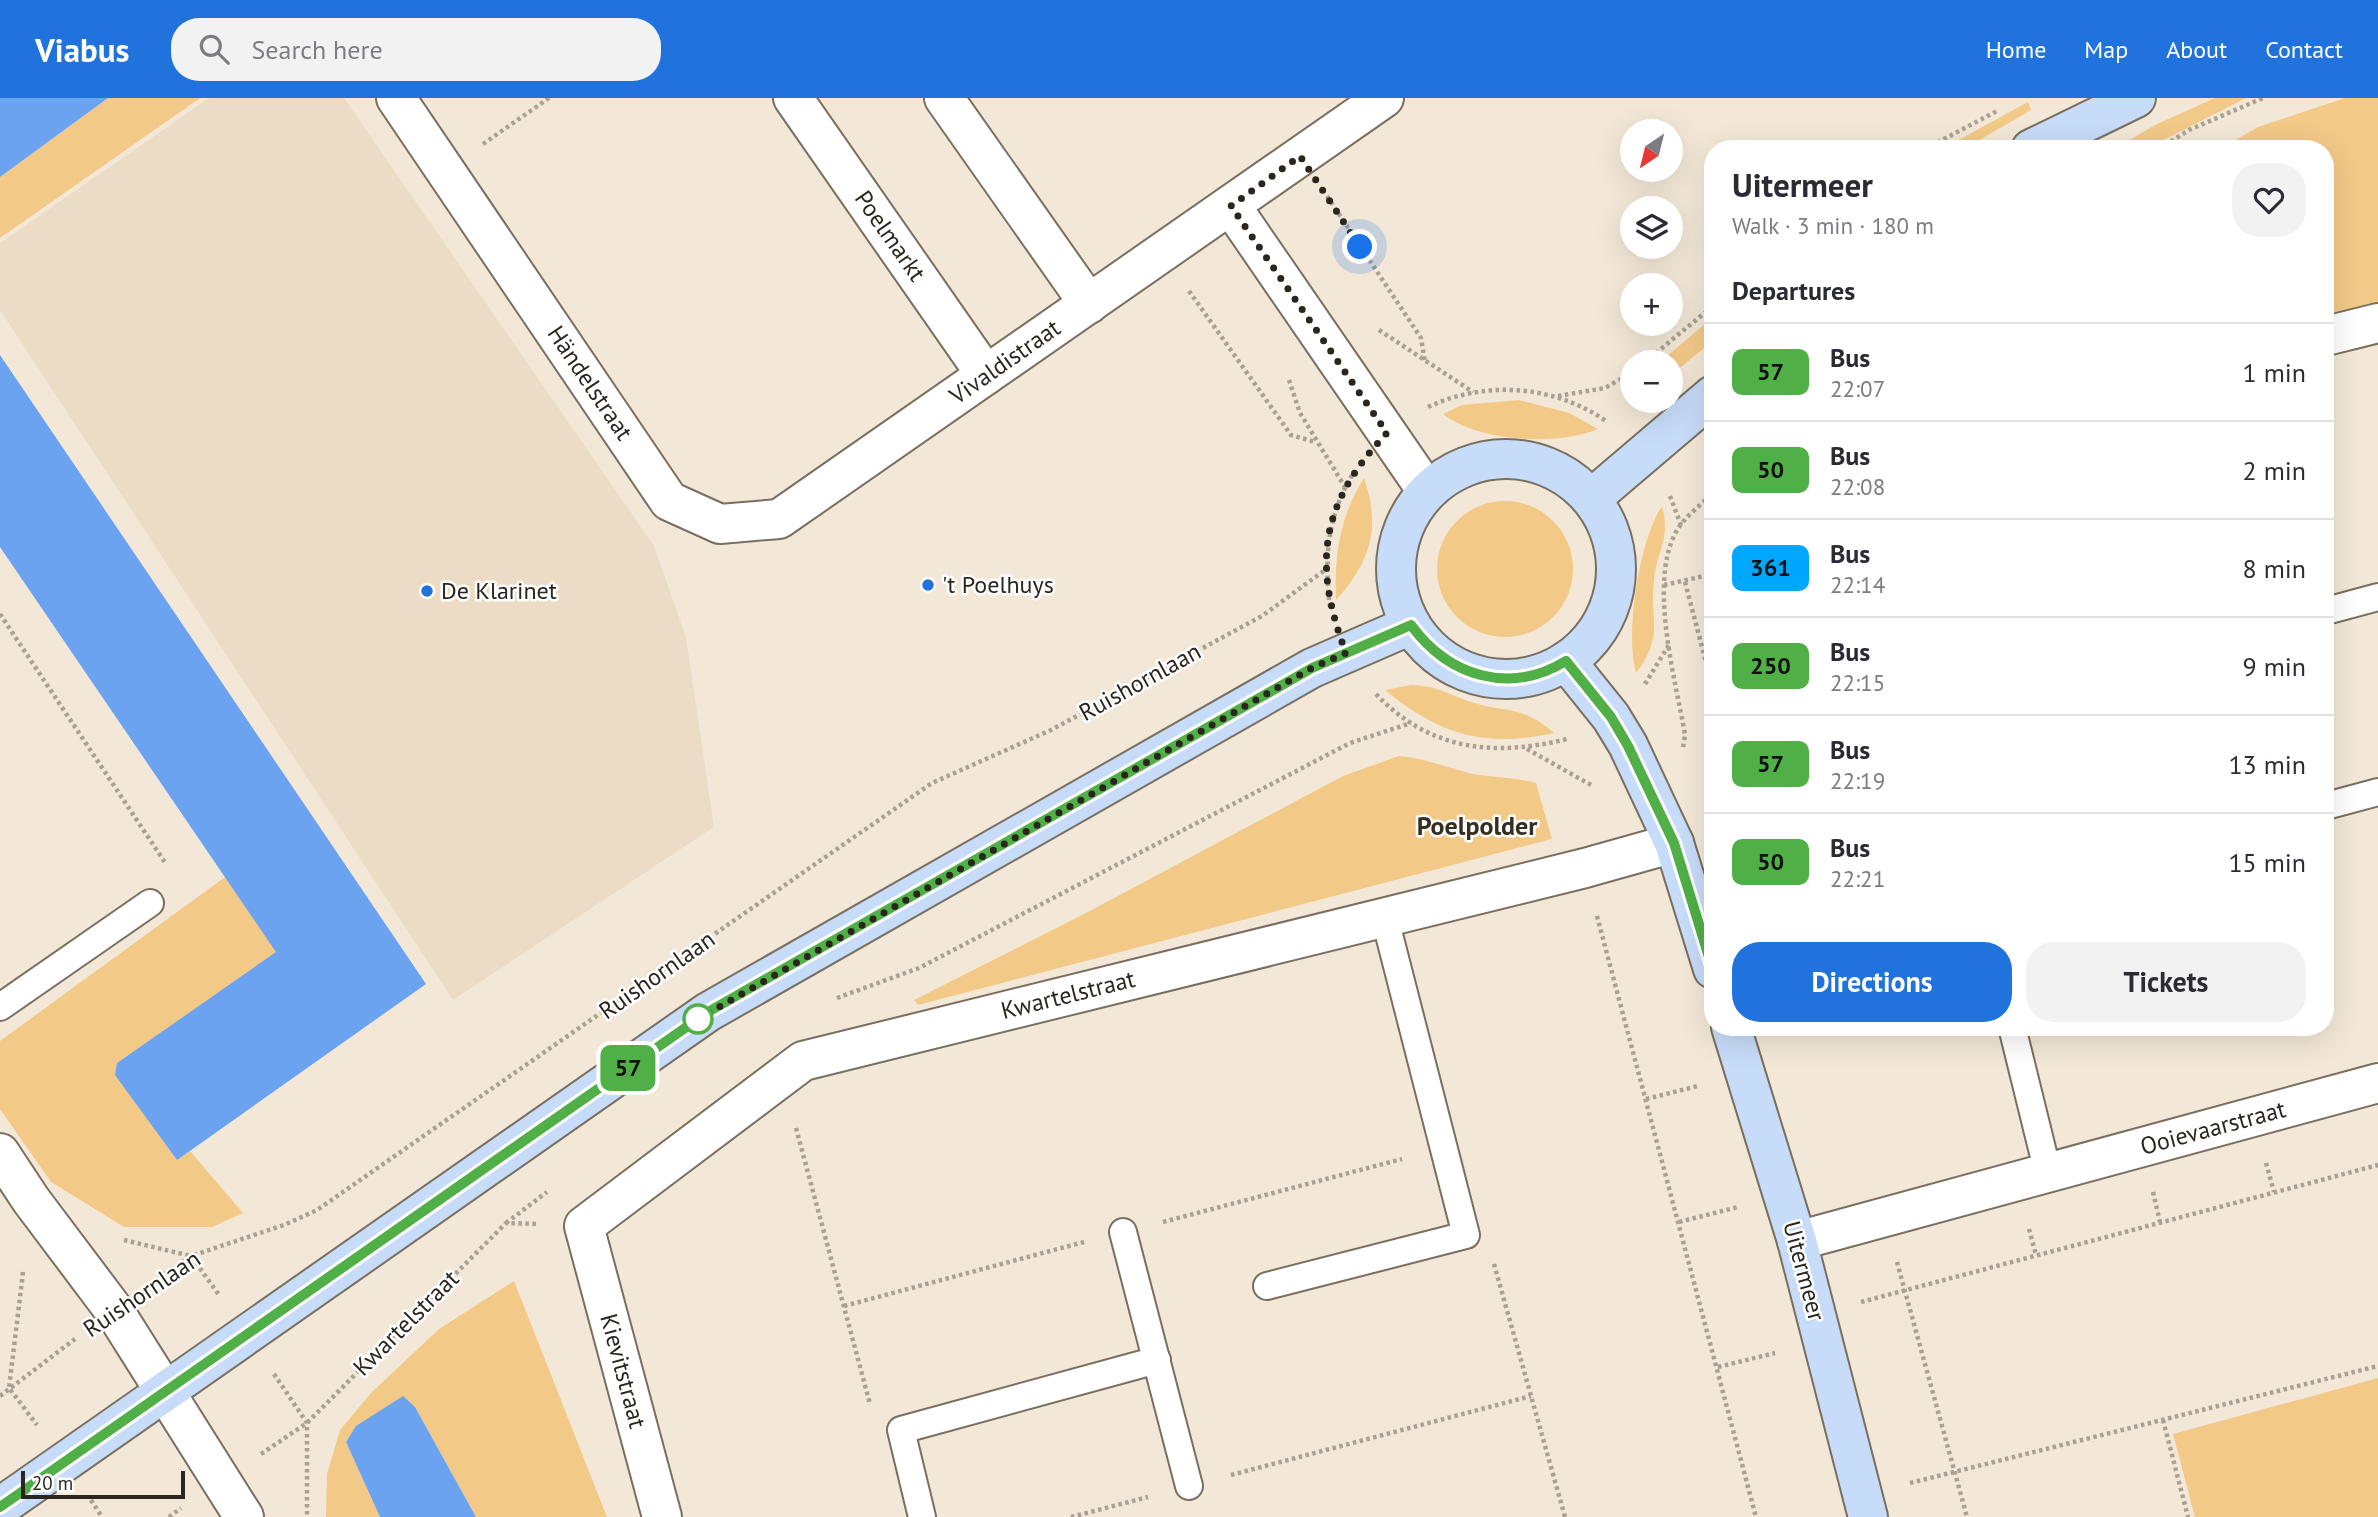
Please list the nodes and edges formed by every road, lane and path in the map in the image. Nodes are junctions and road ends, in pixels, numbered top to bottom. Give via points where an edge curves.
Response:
1 (396, 98) edge
2 (549, 98) edge
3 (793, 98) edge
4 (944, 98) edge
5 (1384, 98) edge
6 (2263, 98) edge
7 (2123, 101) edge
8 (2001, 109) dead end
9 (1942, 140) edge
10 (2048, 140) edge
11 (2173, 140) edge
12 (1300, 156) junction
13 (446, 171) junction
14 (1231, 206) junction
15 (1162, 253) junction
16 (1088, 304) junction
17 (1704, 313) edge
18 (2378, 323) edge
19 (2334, 334) edge
20 (1660, 350) edge
21 (1425, 363) dead end
22 (986, 375) junction
23 (1620, 379) edge
24 (1704, 403) edge
25 (1387, 433) junction
26 (1316, 442) dead end
27 (1427, 491) junction
28 (1591, 498) junction
29 (1704, 502) edge
30 (779, 519) joint
31 (1325, 570) junction
32 (1704, 577) edge
33 (1685, 582) junction
34 (1664, 585) junction
35 (2378, 597) edge
36 (2334, 609) edge
37 (0, 614) edge
38 (1411, 625) junction
39 (1670, 643) dead end
40 (1346, 653) junction
41 (1704, 655) edge
42 (1566, 661) junction
43 (1411, 723) junction
44 (1527, 749) dead end
45 (2378, 792) edge
46 (2334, 804) edge
47 (1674, 843) junction
48 (1585, 868) junction
49 (150, 903) joint
50 (1384, 915) junction
51 (1704, 940) edge
52 (828, 1001) dead end
53 (0, 1007) edge
54 (1734, 1036) edge
55 (2014, 1036) edge
56 (782, 1077) junction
57 (2378, 1083) edge
58 (0, 1153) edge
59 (2378, 1165) edge
60 (2048, 1173) junction
61 (549, 1190) dead end
62 (1783, 1195) junction
63 (1885, 1217) junction
64 (1679, 1222) junction
65 (506, 1223) junction
66 (584, 1226) junction
67 (1123, 1232) dead end
68 (1466, 1235) junction
69 (1797, 1241) junction
70 (1267, 1286) dead end
71 (1904, 1290) junction
72 (113, 1309) junction
73 (1819, 1327) junction
74 (1157, 1360) junction
75 (2378, 1366) edge
76 (1718, 1367) junction
77 (168, 1392) junction
78 (0, 1396) edge
79 (1531, 1396) junction
80 (2163, 1420) junction
81 (901, 1430) junction
82 (1954, 1472) junction
83 (1189, 1486) junction
84 (1866, 1506) edge
85 (0, 1507) edge
86 (244, 1517) edge
87 (307, 1517) edge
88 (662, 1517) edge
89 (922, 1517) edge
90 (1071, 1517) edge
91 (1565, 1517) edge
92 (1756, 1517) edge
93 (1966, 1517) edge
94 (2188, 1517) edge

1 - 13 street, Händelstraat
2 - 13 path
3 - 22 street, Poelmarkt
4 - 16 street
5 - 12 street, Vivaldistraat
6 - 11 path
7 - 10 main road
8 - 9 path
12 - 14 street, Vivaldistraat
12 - 21 path via 1421,338
13 - 30 street, Händelstraat via 669,501 720,524
14 - 15 street, Vivaldistraat
14 - 25 street
15 - 16 street, Vivaldistraat
15 - 26 path via 1291,435
16 - 22 street, Vivaldistraat
17 - 20 path
18 - 19 street
22 - 30 street, Vivaldistraat
23 - 25 path via 1605,388 1555,396 1514,389 1473,392 1442,400
24 - 28 main road
25 - 27 street
25 - 31 path via 1345,487 1327,542
27 - 28 main road via 1475,462 1511,458 1530,460 1564,474
27 - 38 main road via 1407,520 1396,554 1398,591
28 - 42 main road via 1615,548 1616,586 1594,636
29 - 34 path via 1681,525 1668,555
31 - 40 path via 1330,612
31 - 72 path, Ruishornlaan via 1262,616 1051,730 932,783 317,1210 191,1256
32 - 33 path
33 - 34 path
33 - 41 path
34 - 39 path
35 - 36 lane
37 - 49 path via 178,883
38 - 40 main road
38 - 42 main road via 1453,666 1481,676 1525,677
40 - 43 path via 1385,704
40 - 77 main road via 1312,668 708,1012
42 - 47 main road via 1616,726
43 - 44 path via 1467,746
43 - 52 path via 1350,743 919,968
45 - 46 lane
47 - 48 street, Kwartelstraat
47 - 51 main road
48 - 50 street, Kwartelstraat
48 - 64 path
49 - 53 lane
50 - 56 street, Kwartelstraat via 803,1061
50 - 68 lane
54 - 62 main road, Uitermeer
55 - 60 lane
56 - 66 street, Kwartelstraat
56 - 81 path via 873,1415
57 - 60 street, Ooievaarstraat
58 - 72 street
59 - 71 path
60 - 63 street, Ooievaarstraat
61 - 65 path, Kwartelstraat
62 - 64 path
62 - 69 main road, Uitermeer
63 - 69 street, Ooievaarstraat
63 - 71 path
64 - 76 path
65 - 66 path
65 - 87 path, Kwartelstraat via 307,1423
66 - 88 street, Kievitstraat
67 - 74 lane
68 - 70 lane
68 - 79 path via 1488,1242
69 - 73 main road, Uitermeer
71 - 73 path
71 - 82 path
72 - 77 street
72 - 78 path, Ruishornlaan
73 - 76 path
73 - 84 main road, Uitermeer
74 - 81 lane
74 - 83 lane
75 - 80 path
76 - 92 path
77 - 85 main road
77 - 86 street
79 - 83 path
79 - 91 path
80 - 82 path
80 - 94 path
81 - 89 lane
82 - 84 path
82 - 93 path
83 - 90 path

